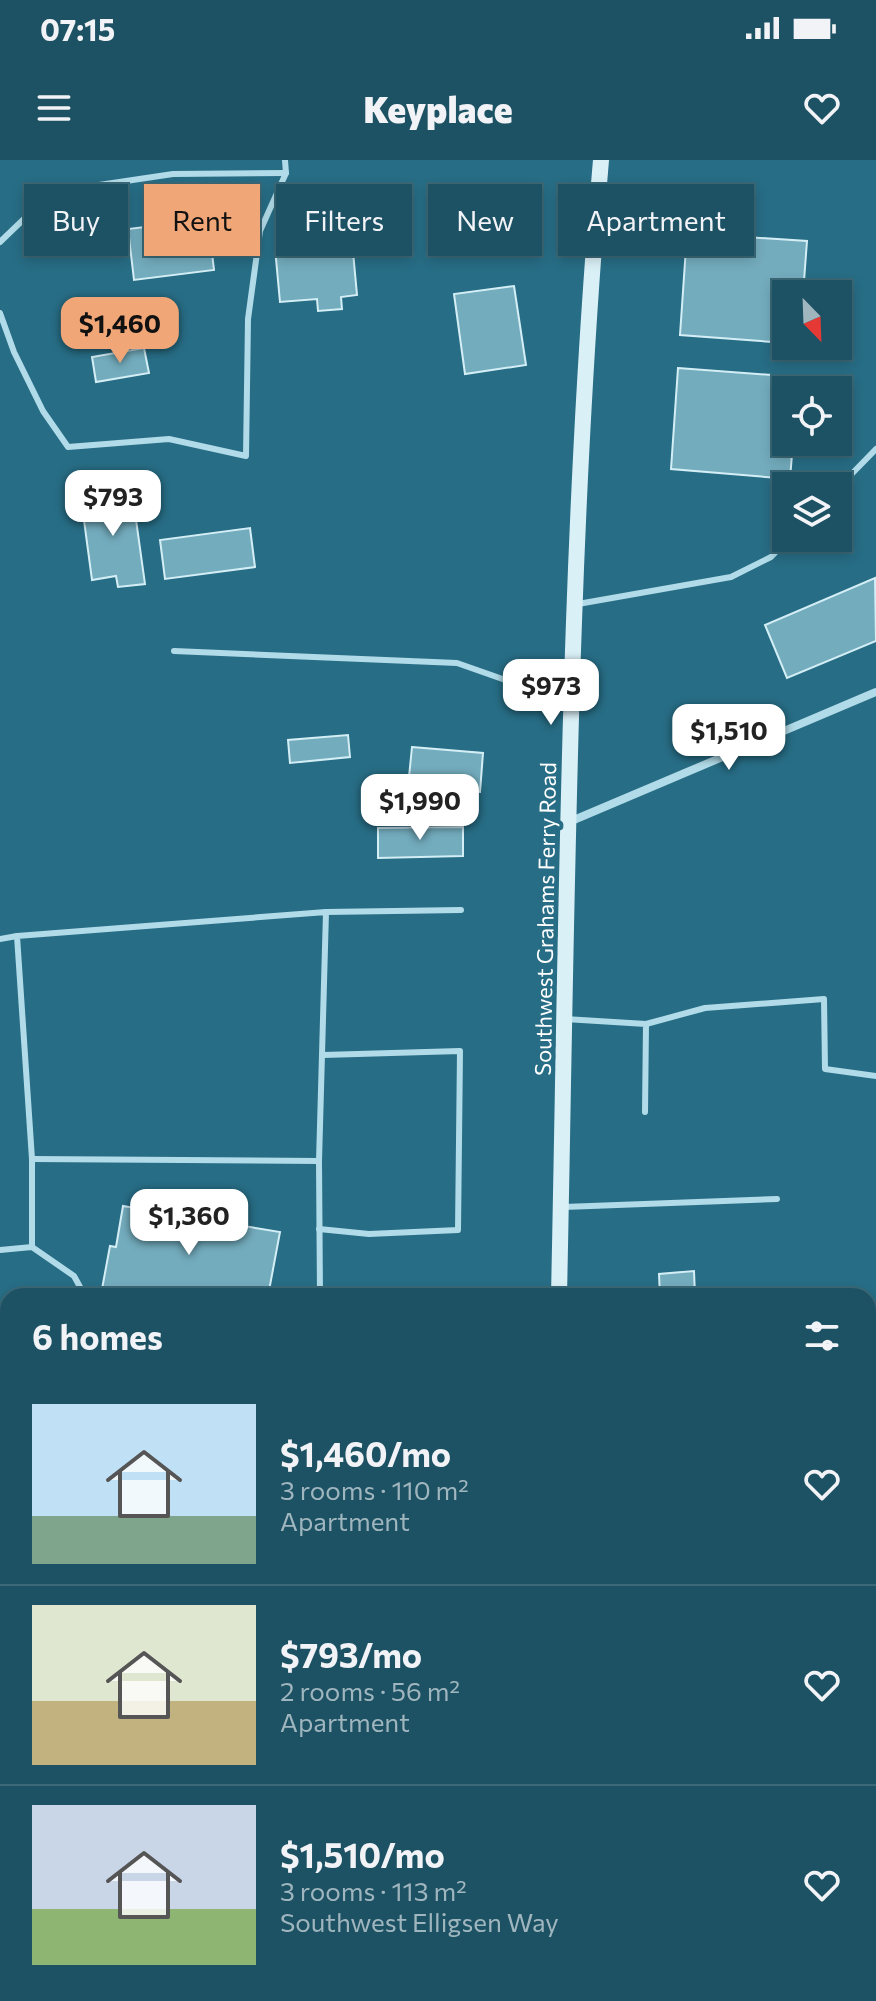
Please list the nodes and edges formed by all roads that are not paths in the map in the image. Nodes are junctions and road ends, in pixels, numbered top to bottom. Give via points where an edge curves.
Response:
1 (285, 160) edge
2 (601, 160) edge
3 (286, 173) junction
4 (0, 242) edge
5 (0, 313) edge
6 (876, 449) edge
7 (852, 474) edge
8 (776, 552) edge
9 (574, 605) junction
10 (174, 651) dead end
11 (876, 692) edge
12 (571, 703) junction
13 (569, 823) junction
14 (461, 910) dead end
15 (326, 912) junction
16 (17, 936) junction
17 (0, 939) edge
18 (564, 1019) junction
19 (646, 1024) junction
20 (323, 1055) junction
21 (876, 1076) edge
22 (645, 1112) dead end
23 (32, 1159) junction
24 (319, 1161) junction
25 (777, 1199) dead end
26 (560, 1207) junction
27 (319, 1229) junction
28 (32, 1247) junction
29 (0, 1250) edge
30 (81, 1288) edge
31 (320, 1288) edge
32 (559, 1288) edge

1 - 3 lane
2 - 9 main road, Southwest Grahams Ferry Road
3 - 4 lane via 173,174 52,192
3 - 5 lane via 260,231 248,319 246,456 169,439 68,447 43,411
6 - 7 lane
8 - 9 lane via 731,577
9 - 12 main road, Southwest Grahams Ferry Road
10 - 12 lane via 457,663
11 - 13 street
12 - 13 main road, Southwest Grahams Ferry Road
13 - 18 main road, Southwest Grahams Ferry Road
14 - 15 lane
15 - 16 lane
15 - 20 lane
16 - 17 lane
16 - 23 lane
18 - 19 lane
18 - 26 main road, Southwest Grahams Ferry Road
19 - 21 lane via 705,1008 824,999 825,1069
19 - 22 lane
20 - 24 lane
20 - 27 lane via 460,1051 458,1230 369,1234
23 - 24 lane
23 - 28 lane
24 - 27 lane
25 - 26 lane
26 - 32 main road, Southwest Grahams Ferry Road
27 - 31 lane
28 - 29 lane
28 - 30 lane via 74,1276

